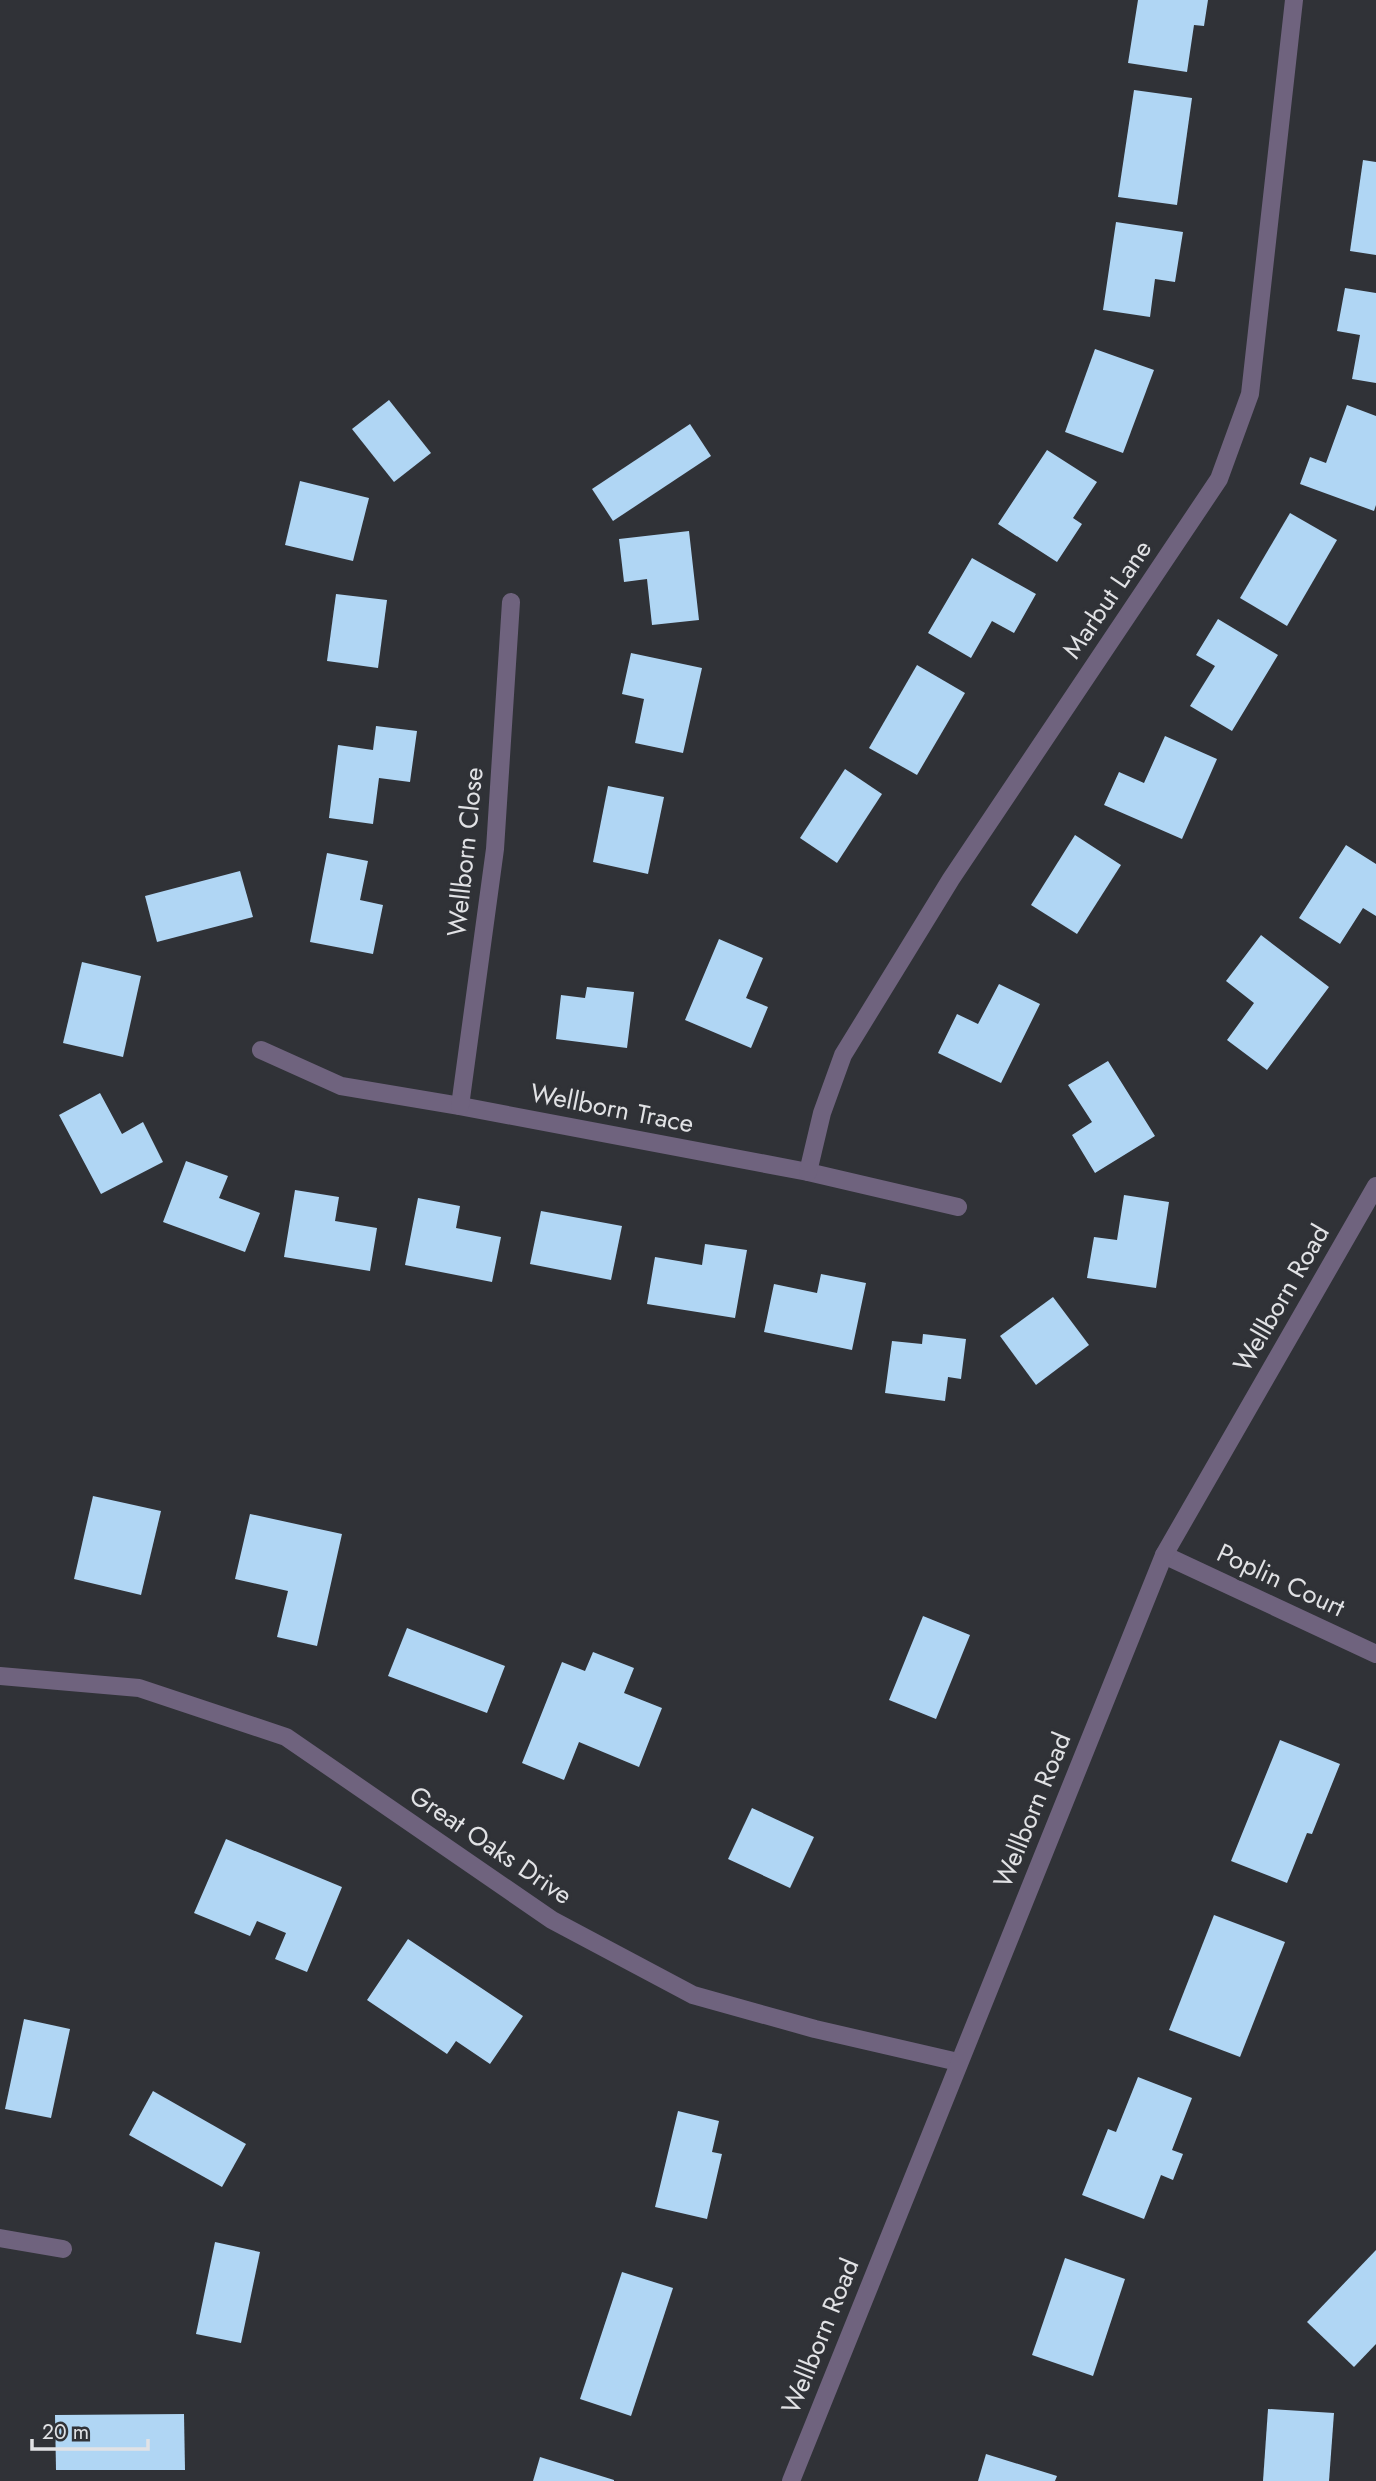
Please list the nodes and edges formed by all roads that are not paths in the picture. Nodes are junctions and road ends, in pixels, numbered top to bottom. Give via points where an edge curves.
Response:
1 (1294, 0) edge
2 (511, 602) dead end
3 (261, 1050) dead end
4 (460, 1106) junction
5 (808, 1172) junction
6 (1376, 1186) edge
7 (958, 1207) dead end
8 (1164, 1555) junction
9 (1376, 1654) edge
10 (0, 1676) edge
11 (958, 2062) junction
12 (0, 2238) edge
13 (63, 2249) dead end
14 (791, 2481) edge

1 - 5 street, Marbut Lane via 1250,394 1219,479 951,880 843,1055
2 - 4 street, Wellborn Close via 495,849
3 - 4 street, Wellborn Trace via 341,1086
4 - 5 street, Wellborn Trace
5 - 7 street, Wellborn Trace
6 - 8 street, Wellborn Road
8 - 9 street, Poplin Court
8 - 11 street, Wellborn Road
10 - 11 street, Great Oaks Drive via 139,1688 286,1737 552,1920 693,1995
11 - 14 street, Wellborn Road
12 - 13 street

